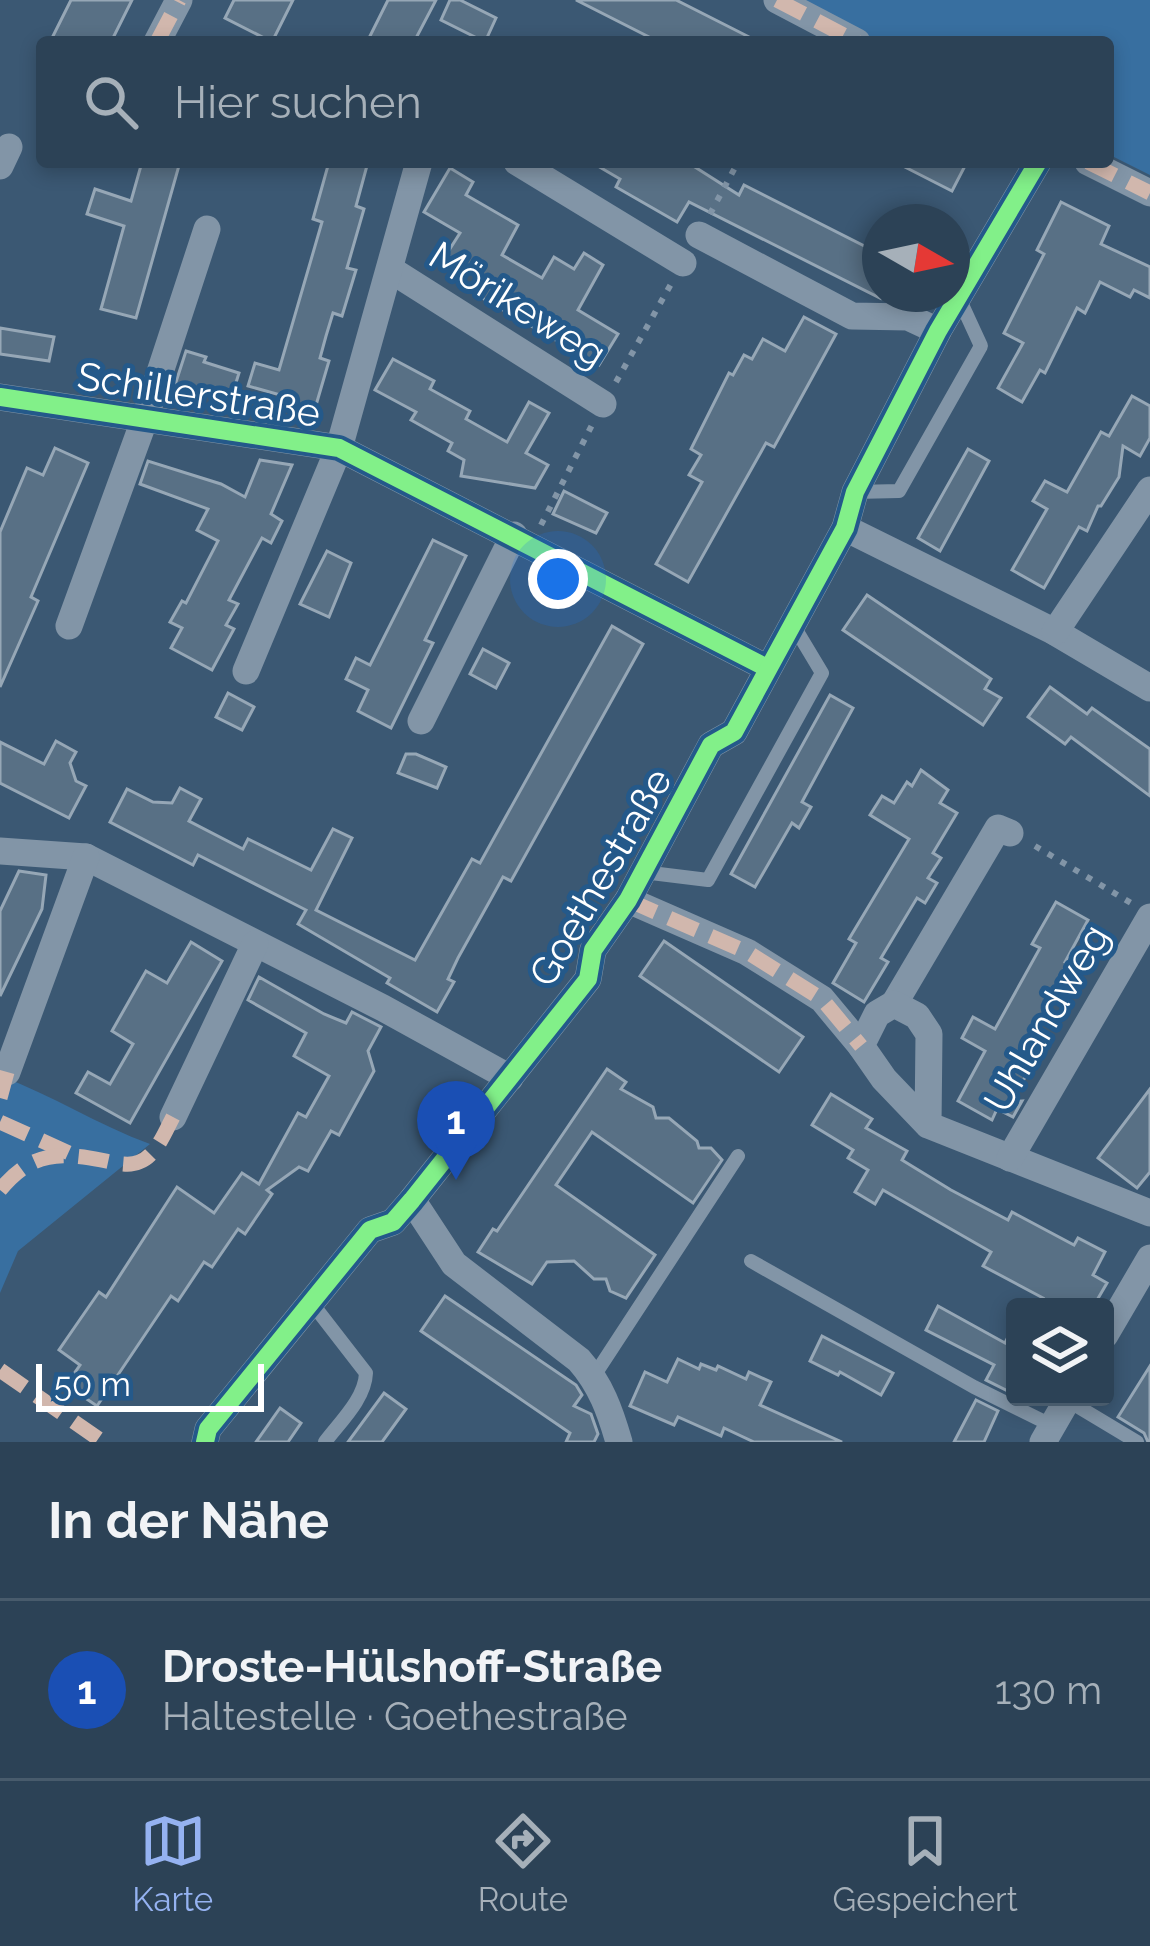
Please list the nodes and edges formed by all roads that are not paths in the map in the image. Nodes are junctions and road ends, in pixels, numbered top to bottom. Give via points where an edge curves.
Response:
1 (179, 0) edge
2 (777, 0) edge
3 (160, 36) edge
4 (846, 36) edge
5 (417, 168) edge
6 (528, 168) edge
7 (1034, 168) edge
8 (1100, 168) edge
9 (1150, 193) edge
10 (207, 229) dead end
11 (699, 236) road end
12 (683, 263) road end
13 (391, 270) junction
14 (970, 276) edge
15 (949, 312) edge
16 (965, 312) edge
17 (938, 331) junction
18 (0, 397) edge
19 (603, 404) road end
20 (146, 418) junction
21 (339, 448) junction
22 (1150, 490) edge
23 (855, 492) junction
24 (844, 528) junction
25 (523, 540) junction
26 (792, 623) junction
27 (69, 626) dead end
28 (1055, 632) junction
29 (767, 668) junction
30 (246, 671) dead end
31 (1150, 688) edge
32 (421, 721) dead end
33 (1010, 833) road end
34 (0, 851) edge
35 (86, 856) junction
36 (643, 872) junction
37 (628, 899) junction
38 (1143, 912) edge
39 (255, 944) junction
40 (894, 1004) junction
41 (861, 1046) junction
42 (7, 1072) dead end
43 (510, 1078) junction
44 (172, 1117) dead end
45 (928, 1125) junction
46 (738, 1156) dead end
47 (1010, 1158) junction
48 (412, 1200) junction
49 (1150, 1213) edge
50 (1150, 1258) edge
51 (752, 1261) dead end
52 (311, 1302) junction
53 (1114, 1320) edge
54 (594, 1376) junction
55 (1064, 1406) edge
56 (1081, 1406) edge
57 (1048, 1434) edge
58 (206, 1442) edge
59 (325, 1442) edge
60 (619, 1442) edge
61 (1137, 1442) edge

1 - 3 street
2 - 4 street
5 - 13 street
6 - 12 street
7 - 14 street, Goethestraße
8 - 9 street
10 - 20 street
11 - 17 street via 852,316 908,317
13 - 19 street, Mörikeweg
13 - 21 street
15 - 17 street, Goethestraße
16 - 23 lane via 981,346 899,491
17 - 23 street, Goethestraße
18 - 20 street, Schillerstraße
20 - 21 street, Schillerstraße
20 - 27 street
21 - 25 street, Schillerstraße
21 - 30 street
22 - 28 street
23 - 24 street, Goethestraße
24 - 26 street, Goethestraße
24 - 28 street
25 - 29 street, Schillerstraße
25 - 32 street
26 - 29 street, Goethestraße
26 - 36 lane via 822,673 708,880
28 - 31 street
29 - 36 street, Goethestraße via 734,732 712,746
33 - 40 street via 998,828
34 - 35 street
35 - 39 street
35 - 42 street
36 - 37 street, Goethestraße
37 - 41 street via 747,952 803,987
37 - 43 street, Goethestraße via 593,950 588,979
38 - 47 street, Uhlandweg
39 - 43 street
39 - 44 street
40 - 41 street via 877,1014
40 - 45 street via 929,1034
41 - 45 street
43 - 48 street, Goethestraße
45 - 47 street
46 - 54 lane
47 - 49 street
48 - 52 street, Goethestraße via 393,1222 370,1230
48 - 54 street via 454,1264
50 - 53 street
51 - 57 lane
52 - 58 street, Goethestraße via 208,1429
52 - 59 lane via 366,1373
54 - 60 street
55 - 57 street
56 - 61 lane

